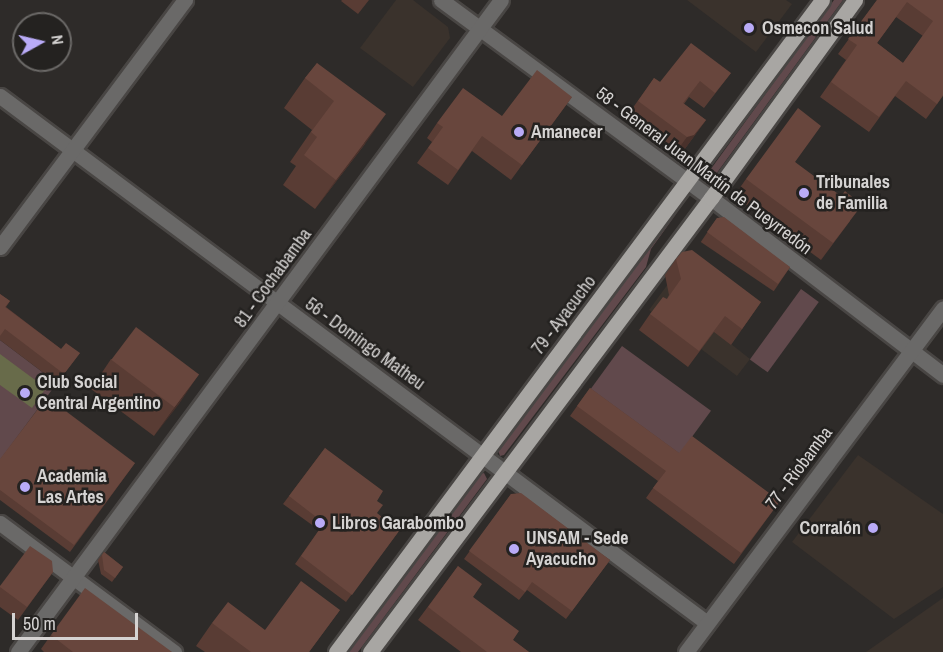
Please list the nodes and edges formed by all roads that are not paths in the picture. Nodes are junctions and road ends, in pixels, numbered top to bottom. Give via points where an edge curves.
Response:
1 (185, 0) edge
2 (441, 0) edge
3 (501, 0) edge
4 (822, 0) edge
5 (855, 0) edge
6 (480, 28) junction
7 (0, 96) edge
8 (73, 150) junction
9 (688, 182) junction
10 (711, 198) junction
11 (0, 247) edge
12 (278, 304) junction
13 (943, 308) edge
14 (912, 351) junction
15 (943, 375) edge
16 (483, 455) junction
17 (504, 471) junction
18 (0, 523) edge
19 (74, 577) junction
20 (707, 623) junction
21 (18, 652) edge
22 (174, 652) edge
23 (336, 652) edge
24 (370, 652) edge
25 (686, 652) edge

1 - 8 street
2 - 6 street, 58 - General Juan Martín de Pueyrredón
3 - 6 street, 81 - Cochabamba
4 - 9 main road, 79 - Ayacucho
5 - 10 main road
6 - 9 street, 58 - General Juan Martín de Pueyrredón
6 - 12 street, 81 - Cochabamba
7 - 8 street, 56 - Domingo Matheu
8 - 11 street
8 - 12 street, 56 - Domingo Matheu
9 - 10 street, 58 - General Juan Martín de Pueyrredón
9 - 16 main road, 79 - Ayacucho
10 - 14 street, 58 - General Juan Martín de Pueyrredón
10 - 17 main road
12 - 16 street, 56 - Domingo Matheu
12 - 19 street, 81 - Cochabamba
13 - 14 street, 77 - Riobamba
14 - 15 street, 58 - General Juan Martín de Pueyrredón
14 - 20 street, 77 - Riobamba
16 - 17 street, 56 - Domingo Matheu
16 - 23 main road, 79 - Ayacucho
17 - 20 street, 56 - Domingo Matheu
17 - 24 main road
18 - 19 street
19 - 21 street, 81 - Cochabamba
19 - 22 street
20 - 25 street, 77 - Riobamba

